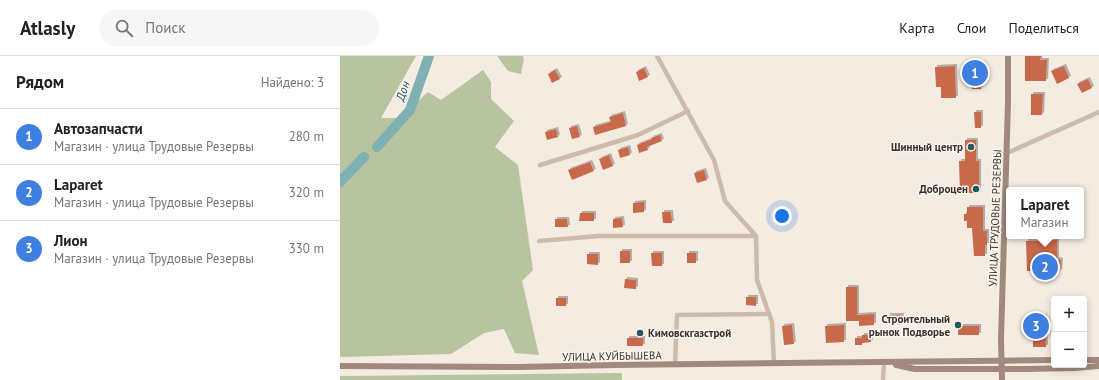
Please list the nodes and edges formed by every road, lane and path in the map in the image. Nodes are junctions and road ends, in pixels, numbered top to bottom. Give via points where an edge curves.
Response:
1 (658, 56) edge
2 (1008, 56) edge
3 (688, 111) junction
4 (1099, 112) edge
5 (1006, 154) junction
6 (540, 165) dead end
7 (756, 236) junction
8 (539, 241) dead end
9 (769, 314) junction
10 (1051, 360) edge
11 (1087, 360) edge
12 (1099, 360) edge
13 (1002, 361) junction
14 (884, 363) junction
15 (774, 364) junction
16 (676, 365) junction
17 (340, 366) edge
18 (1099, 366) edge
19 (1002, 369) junction
20 (883, 380) edge
21 (1002, 380) edge

1 - 3 street
2 - 5 main road, УЛИЦА ТРУДОВЫЕ РЕЗЕРВЫ
3 - 6 street via 638,135
3 - 7 street via 714,160 725,201
4 - 5 street
5 - 13 main road, УЛИЦА ТРУДОВЫЕ РЕЗЕРВЫ
7 - 8 street via 598,236
7 - 9 street via 757,280
9 - 15 street via 772,322
9 - 16 street via 677,315
10 - 13 main road
11 - 12 main road
13 - 14 main road
13 - 19 main road, УЛИЦА ТРУДОВЫЕ РЕЗЕРВЫ
14 - 15 main road, УЛИЦА КУЙБЫШЕВА
14 - 19 main road via 915,370
14 - 20 street
15 - 16 main road, УЛИЦА КУЙБЫШЕВА
16 - 17 main road, УЛИЦА КУЙБЫШЕВА
18 - 19 main road
19 - 21 main road, УЛИЦА ТРУДОВЫЕ РЕЗЕРВЫ

